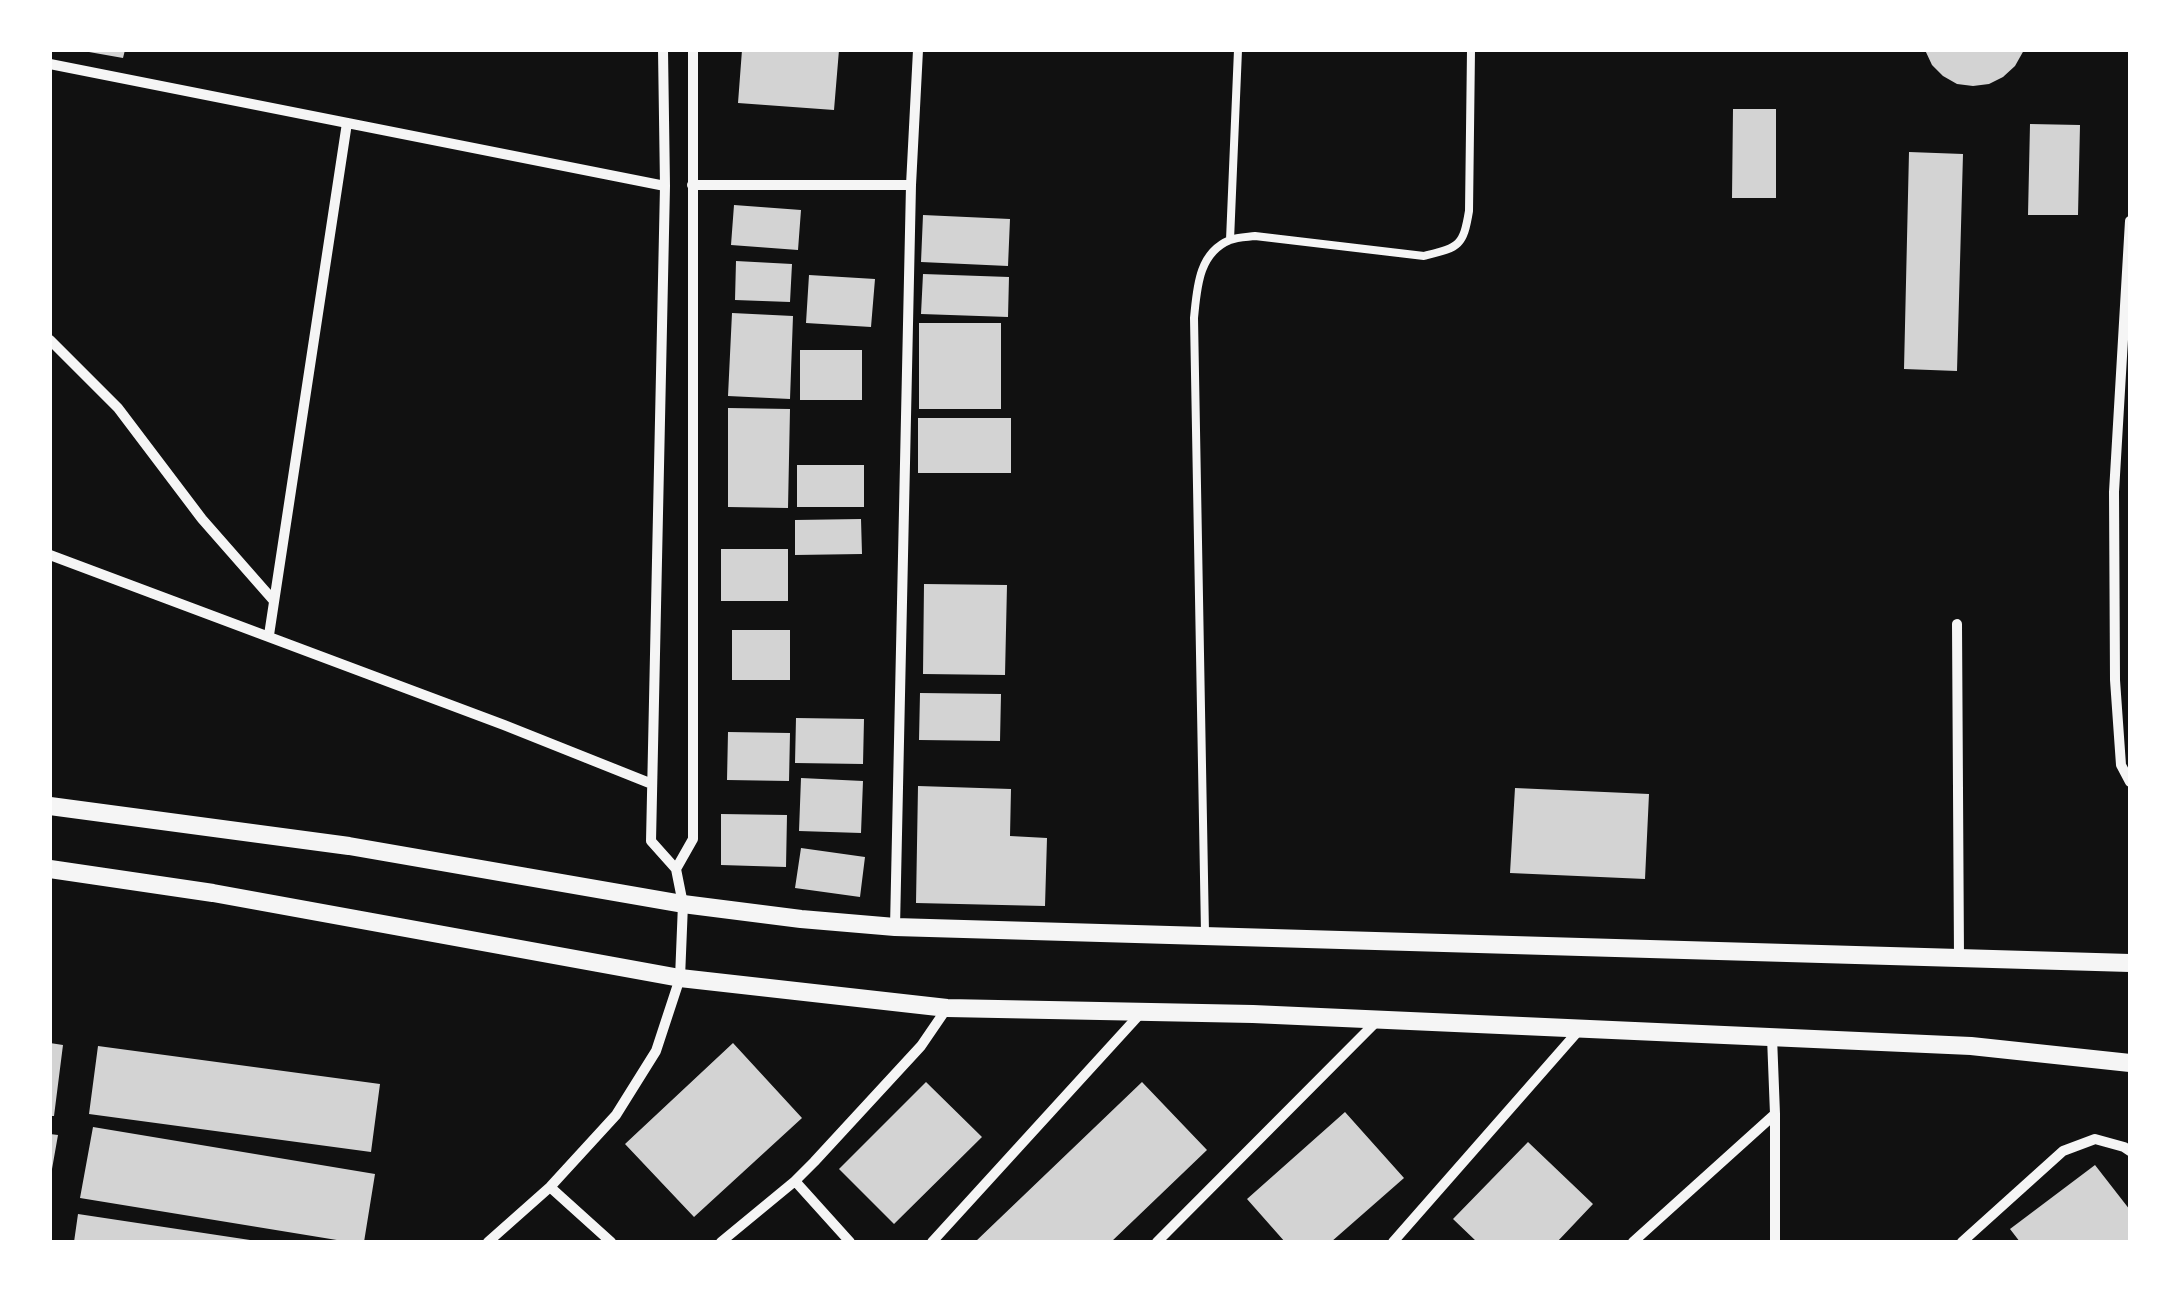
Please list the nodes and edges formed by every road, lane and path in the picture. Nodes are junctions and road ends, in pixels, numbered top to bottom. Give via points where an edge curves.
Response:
1 (664, 50) edge
2 (693, 50) edge
3 (918, 50) edge
4 (1238, 50) edge
5 (1471, 50) edge
6 (50, 64) edge
7 (348, 123) junction
8 (692, 184) junction
9 (912, 185) junction
10 (665, 186) junction
11 (2130, 221) edge
12 (1230, 240) junction
13 (50, 340) edge
14 (50, 555) edge
15 (274, 601) junction
16 (1957, 624) dead end
17 (269, 635) junction
18 (2130, 782) edge
19 (652, 784) junction
20 (50, 806) edge
21 (50, 869) edge
22 (676, 869) junction
23 (684, 904) junction
24 (894, 927) junction
25 (1205, 935) junction
26 (1959, 958) junction
27 (2130, 963) edge
28 (680, 978) junction
29 (947, 1008) junction
30 (1141, 1012) junction
31 (1378, 1020) junction
32 (1581, 1028) junction
33 (1772, 1037) junction
34 (2130, 1063) edge
35 (1775, 1114) junction
36 (2130, 1151) edge
37 (795, 1181) junction
38 (550, 1187) junction
39 (1403, 1232) junction
40 (1968, 1240) edge
41 (488, 1242) edge
42 (611, 1242) edge
43 (720, 1242) edge
44 (850, 1242) edge
45 (932, 1242) edge
46 (1158, 1242) edge
47 (1392, 1242) edge
48 (1413, 1242) edge
49 (1633, 1242) edge
50 (1774, 1242) edge

1 - 10 street
2 - 8 street
3 - 9 street
4 - 12 lane
5 - 12 lane via 1469,211 1464,237 1450,250 1424,256 1255,236
6 - 7 street
7 - 10 street
7 - 15 street
8 - 9 street
8 - 22 street via 693,839
9 - 24 street
10 - 19 street
11 - 18 street via 2114,492 2115,680 2121,764
12 - 25 lane via 1211,252 1198,276 1194,318
13 - 15 street via 118,408
14 - 17 street
15 - 17 street
16 - 26 street
17 - 19 street
19 - 22 street via 651,840
20 - 23 street via 348,846
21 - 28 street via 213,892
22 - 23 street
23 - 24 street
23 - 28 street
24 - 25 street
25 - 26 street
26 - 27 street
28 - 29 street
28 - 38 street via 656,1051 616,1115
29 - 30 street
29 - 37 street via 922,1046
30 - 31 street
30 - 45 street
31 - 32 street
31 - 46 street
32 - 33 street
32 - 39 street
33 - 34 street via 1971,1046
33 - 35 street
35 - 49 street
35 - 50 street
36 - 40 street via 2096,1139 2064,1151
37 - 43 street
37 - 44 street
38 - 41 street
38 - 42 street
39 - 47 street
39 - 48 street

